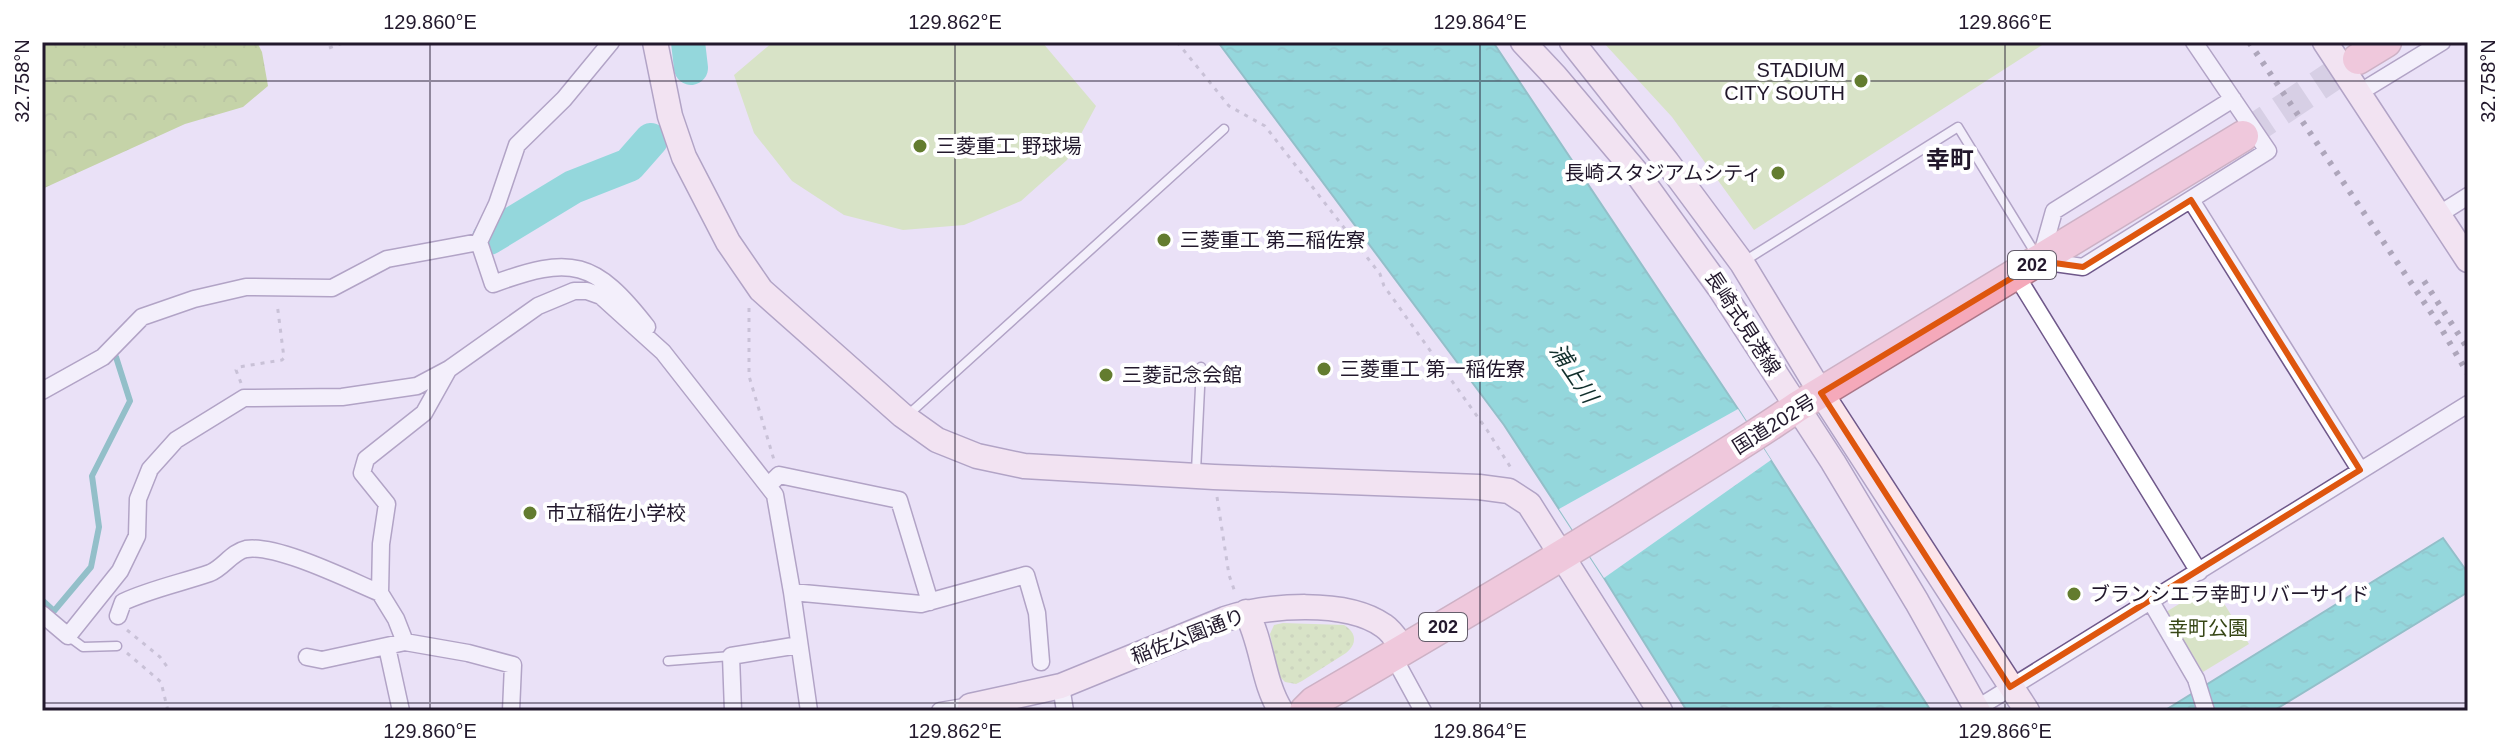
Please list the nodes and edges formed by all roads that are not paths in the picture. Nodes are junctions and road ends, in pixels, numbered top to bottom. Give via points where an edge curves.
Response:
1 (611, 42) edge
2 (655, 42) edge
3 (1523, 42) edge
4 (1572, 42) edge
5 (2194, 42) edge
6 (2325, 42) edge
7 (2386, 42) edge
8 (2442, 42) edge
9 (2358, 59) tunnel mouth
10 (2357, 94) junction
11 (2233, 99) junction
12 (1224, 129) dead end
13 (2243, 136) tunnel mouth
14 (2468, 196) edge
15 (2191, 200) junction
16 (2438, 215) junction
17 (479, 242) junction
18 (2468, 260) edge
19 (1742, 263) junction
20 (2028, 268) junction
21 (663, 352) junction
22 (1201, 367) dead end
23 (449, 369) junction
24 (42, 391) edge
25 (1809, 400) junction
26 (2468, 404) edge
27 (906, 418) junction
28 (2360, 470) junction
29 (1205, 477) junction
30 (768, 486) junction
31 (1572, 549) junction
32 (2199, 572) junction
33 (792, 592) junction
34 (380, 593) junction
35 (2150, 600) junction
36 (930, 602) junction
37 (1246, 612) junction
38 (42, 614) edge
39 (118, 616) road end
40 (68, 636) junction
41 (405, 642) junction
42 (799, 645) junction
43 (117, 646) road end
44 (387, 647) junction
45 (1398, 653) junction
46 (731, 656) junction
47 (307, 657) dead end
48 (668, 661) dead end
49 (1041, 662) dead end
50 (1061, 686) junction
51 (2010, 687) junction
52 (970, 708) edge
53 (1977, 710) edge
54 (401, 711) edge
55 (511, 711) edge
56 (733, 711) edge
57 (809, 711) edge
58 (940, 711) edge
59 (1065, 711) edge
60 (1281, 711) edge
61 (1305, 711) edge
62 (1423, 711) edge
63 (1660, 711) edge
64 (2027, 711) edge
65 (2206, 711) edge

1 - 17 street via 517,145
2 - 27 street via 684,157 728,242 761,290
3 - 25 street, 長崎式見港線 via 1636,172 1765,355
4 - 19 street, 長崎式見港線
5 - 11 street
6 - 10 street
7 - 9 highway
8 - 10 street
10 - 16 street
11 - 15 street via 2268,151
11 - 20 street via 2054,211
12 - 27 lane
13 - 20 highway, 国道202号 / 202
14 - 16 street
15 - 20 street via 2083,267
15 - 28 street
16 - 18 street
17 - 21 street via 493,284 560,266 611,285
17 - 24 street via 387,259 332,288 246,287 194,299 142,317 103,357
19 - 20 lane via 1958,127
19 - 25 street, 長崎式見港線
20 - 25 highway, 国道202号 / 202
20 - 32 street
21 - 23 street via 601,296 574,291 538,306
21 - 30 street
22 - 29 lane
23 - 34 street via 424,413 366,459 362,473 387,504
23 - 40 street via 417,386 342,397 247,398 176,440 150,469 138,499 137,536 120,571
25 - 31 highway, 国道202号 / 202
25 - 51 street, 長崎式見港線
25 - 53 street, 長崎式見港線 via 1833,462
26 - 28 street
27 - 29 street via 937,440 1024,466
28 - 32 street
29 - 31 street via 1509,491
30 - 33 street via 775,495
30 - 36 street via 779,475 899,500
31 - 45 highway, 国道202号 / 202
31 - 63 street
32 - 35 street
33 - 36 street
33 - 42 street
34 - 39 street via 299,558 249,549 214,571 123,602
34 - 41 street
35 - 51 street
35 - 65 street via 2196,679
36 - 49 street via 1026,575 1037,613
37 - 45 street, 稲佐公園通り via 1353,612 1384,626
37 - 50 street, 稲佐公園通り
37 - 60 street
38 - 40 street
40 - 43 lane via 83,647
41 - 44 street
41 - 55 street via 513,665
42 - 46 street
42 - 57 street
44 - 47 street via 322,660
44 - 54 street
45 - 61 highway, 国道202号 / 202
45 - 62 street
46 - 48 lane
46 - 56 street
50 - 52 street, 稲佐公園通り
50 - 59 street
51 - 53 street
51 - 64 street, 長崎式見港線
52 - 58 street

